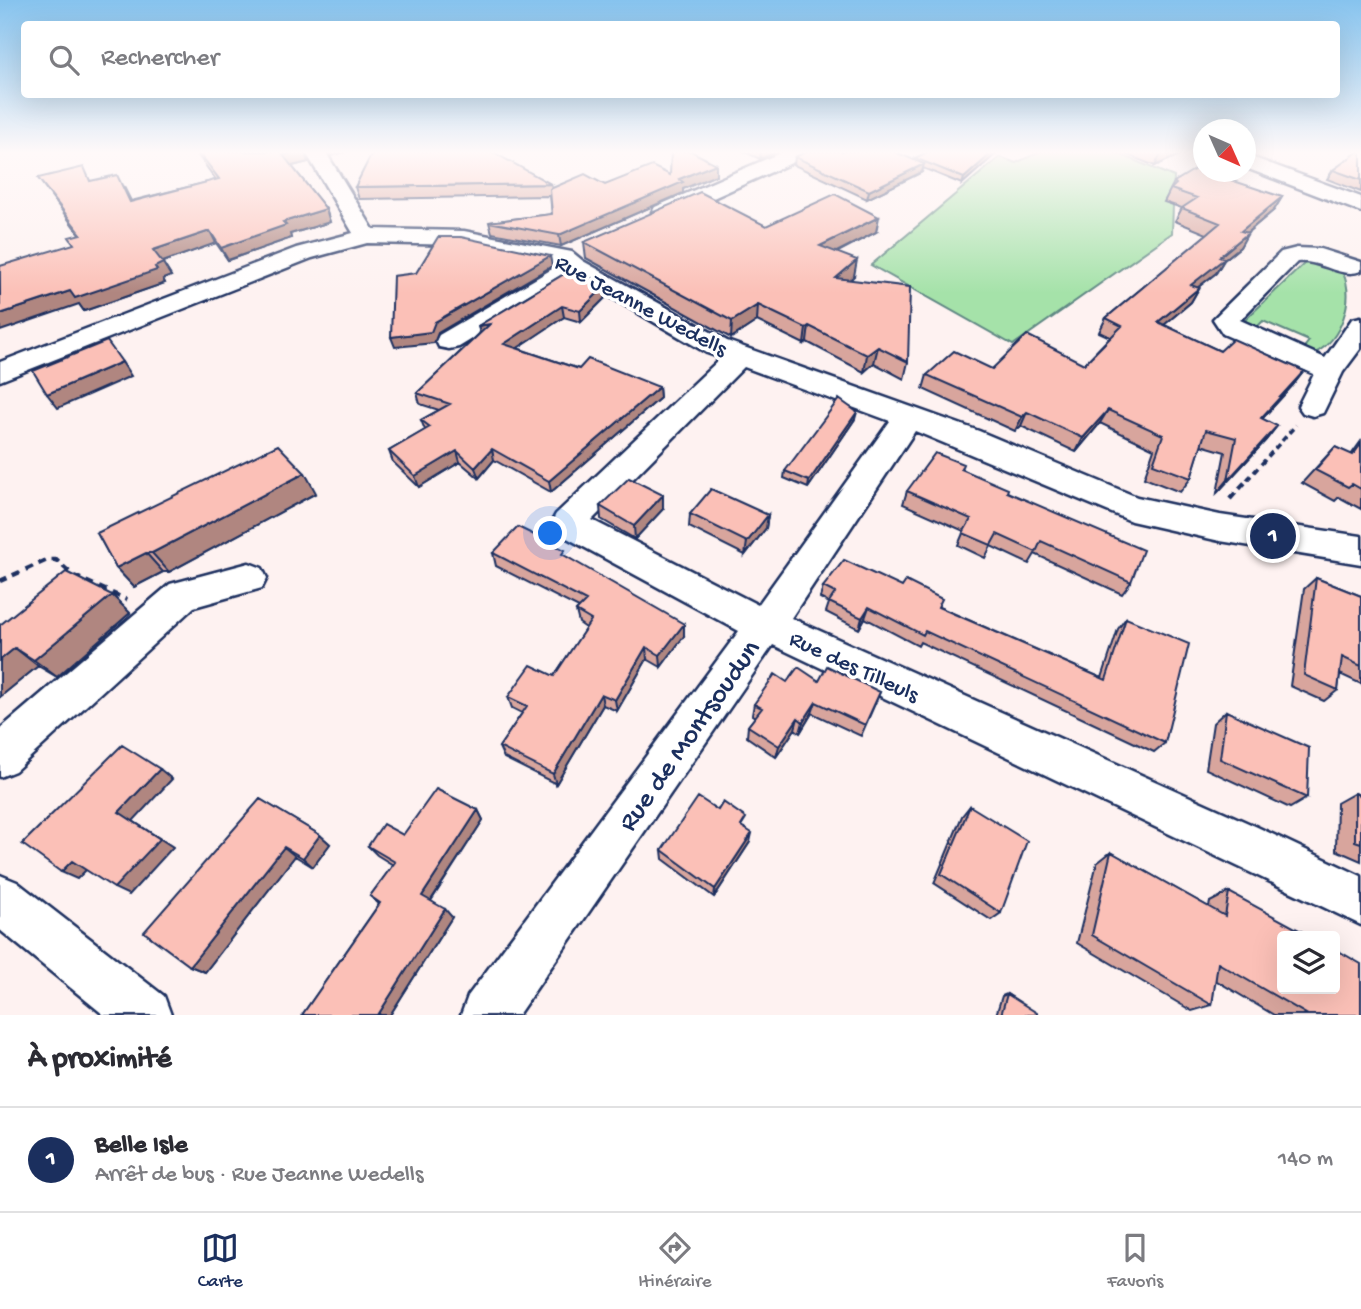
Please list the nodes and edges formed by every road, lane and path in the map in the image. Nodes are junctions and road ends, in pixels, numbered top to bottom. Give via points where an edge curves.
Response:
1 (343, 198) edge
2 (694, 198) edge
3 (1344, 198) edge
4 (1361, 205) edge
5 (638, 223) edge
6 (366, 236) junction
7 (576, 256) junction
8 (1358, 270) edge
9 (1361, 325) edge
10 (449, 341) dead end
11 (739, 356) junction
12 (1330, 370) junction
13 (0, 372) edge
14 (1313, 406) joint
15 (908, 418) junction
16 (1220, 528) junction
17 (1361, 550) edge
18 (249, 578) dead end
19 (0, 581) edge
20 (159, 616) junction
21 (765, 625) junction
22 (0, 756) edge
23 (0, 898) edge
24 (1361, 901) edge
25 (145, 1015) edge
26 (487, 1015) edge

1 - 6 street
2 - 5 street
3 - 4 street
6 - 7 street, Rue Jeanne Wedells via 464,238
6 - 13 street, Rue Jeanne Wedells via 304,253
7 - 10 street
7 - 11 street, Rue Jeanne Wedells via 710,343
8 - 12 street via 1298,253 1226,318 1232,328
9 - 12 street
11 - 15 street, Rue Jeanne Wedells
11 - 21 street, Rue des Tilleuls via 568,523
12 - 14 street
14 - 16 path via 1222,509
15 - 16 street, Rue Jeanne Wedells via 1131,508
15 - 21 street, Rue de Montsoudun
16 - 17 street, Rue Jeanne Wedells
18 - 20 street via 183,595
19 - 20 path via 56,560 74,576
20 - 22 street
21 - 24 street, Rue des Tilleuls
21 - 26 street, Rue de Montsoudun
23 - 25 street

